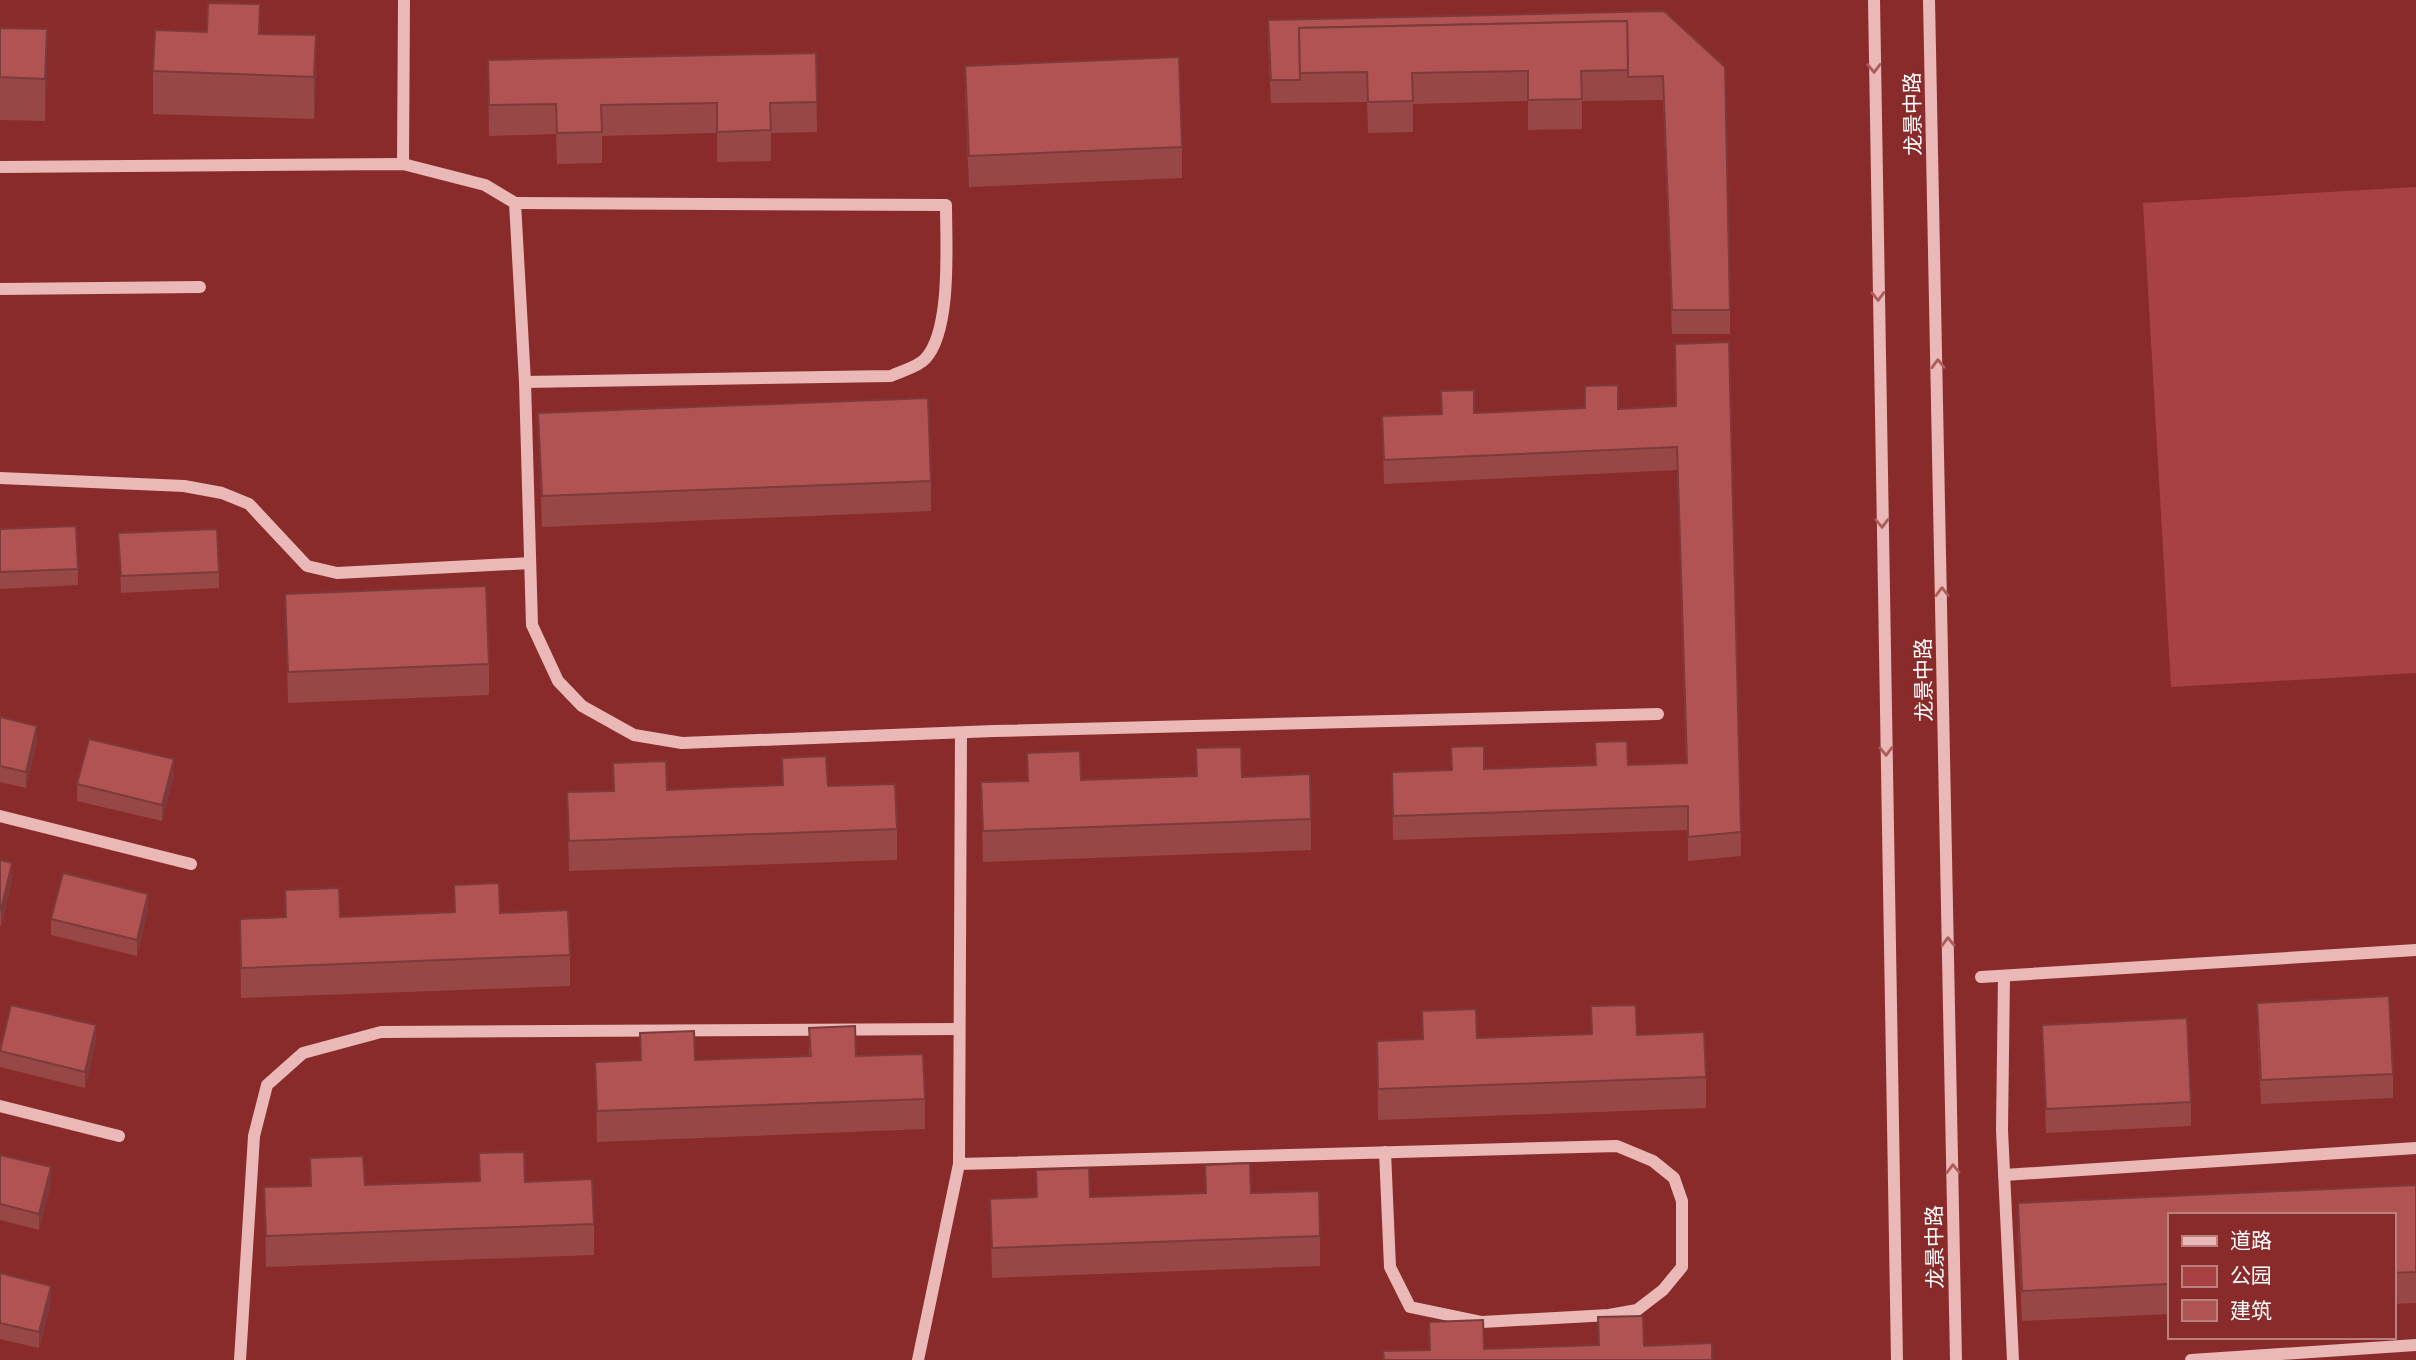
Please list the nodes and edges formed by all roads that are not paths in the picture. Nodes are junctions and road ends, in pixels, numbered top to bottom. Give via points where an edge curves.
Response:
1 (404, 0) edge
2 (1874, 0) edge
3 (1929, 0) edge
4 (403, 164) junction
5 (0, 167) edge
6 (515, 203) junction
7 (201, 287) dead end
8 (0, 289) edge
9 (525, 382) junction
10 (0, 478) edge
11 (530, 563) junction
12 (1658, 714) dead end
13 (961, 733) junction
14 (0, 816) edge
15 (191, 864) dead end
16 (2416, 950) edge
17 (2004, 976) junction
18 (1981, 977) dead end
19 (959, 1029) junction
20 (0, 1106) edge
21 (119, 1136) dead end
22 (2416, 1148) edge
23 (1385, 1152) junction
24 (959, 1164) junction
25 (2004, 1175) junction
26 (2416, 1345) edge
27 (240, 1360) edge
28 (918, 1360) edge
29 (1897, 1360) edge
30 (1956, 1360) edge
31 (2013, 1360) edge
32 (2190, 1360) edge

1 - 4 street
2 -> 29 street, 龙景中路
30 -> 3 street, 龙景中路
4 - 5 street
4 - 6 street via 485,185
6 - 9 street
6 - 9 street via 946,205 940,332 925,359 891,376
7 - 8 street
9 - 11 street
10 - 11 street via 184,486 222,493 249,504 307,566 337,573
11 - 13 street via 533,625 558,681 582,706 634,735 682,743
12 - 13 street
13 - 19 street
14 - 15 street
16 - 17 street
17 - 18 street
17 - 25 street
19 - 24 street
19 - 27 street via 381,1032 303,1053 267,1084 254,1136
20 - 21 street
22 - 25 street
23 - 23 street via 1617,1146 1653,1161 1674,1178 1682,1201 1682,1267 1663,1290 1637,1310 1609,1315 1482,1322 1410,1307 1390,1267
23 - 24 street
24 - 28 street
25 - 31 street
26 - 32 street

